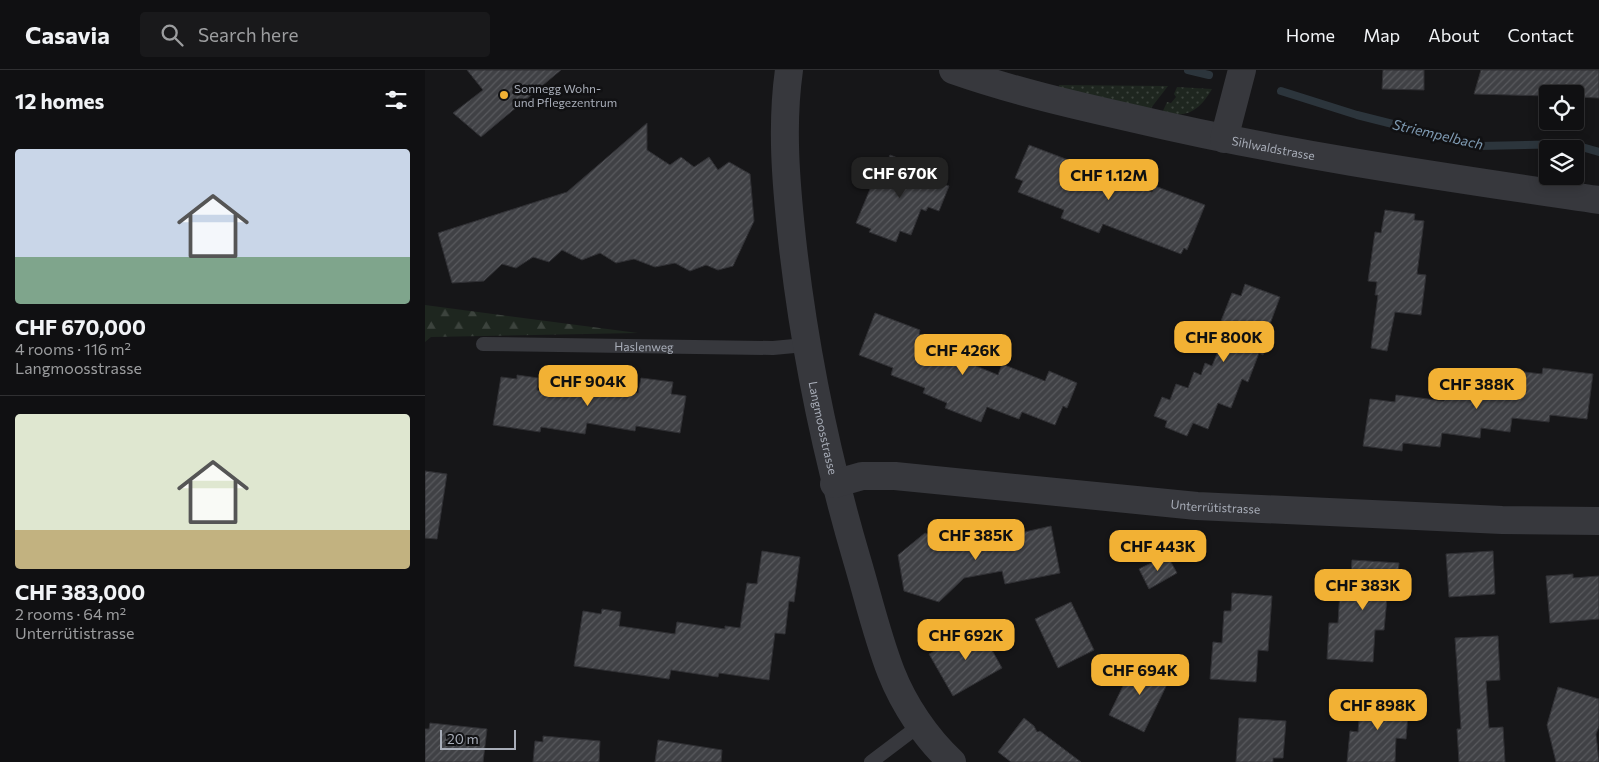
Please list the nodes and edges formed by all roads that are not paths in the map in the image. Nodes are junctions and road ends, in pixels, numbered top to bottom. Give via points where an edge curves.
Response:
1 (789, 70) edge
2 (953, 70) edge
3 (1242, 70) edge
4 (1224, 139) junction
5 (1599, 200) edge
6 (483, 344) dead end
7 (805, 345) junction
8 (834, 484) junction
9 (1599, 521) edge
10 (920, 725) junction
11 (871, 762) edge
12 (952, 762) edge

1 - 7 street, Langmoosstrasse via 786,184
2 - 4 street, Sihlwaldstrasse via 1039,96
3 - 4 street
4 - 5 street, Sihlwaldstrasse via 1414,173
6 - 7 lane, Haslenweg via 773,348
7 - 8 street, Langmoosstrasse
8 - 9 street, Unterrütistrasse via 862,476 895,476 1197,506 1502,520
8 - 10 street, Langmoosstrasse via 892,673
10 - 11 lane
10 - 12 street, Langmoosstrasse

